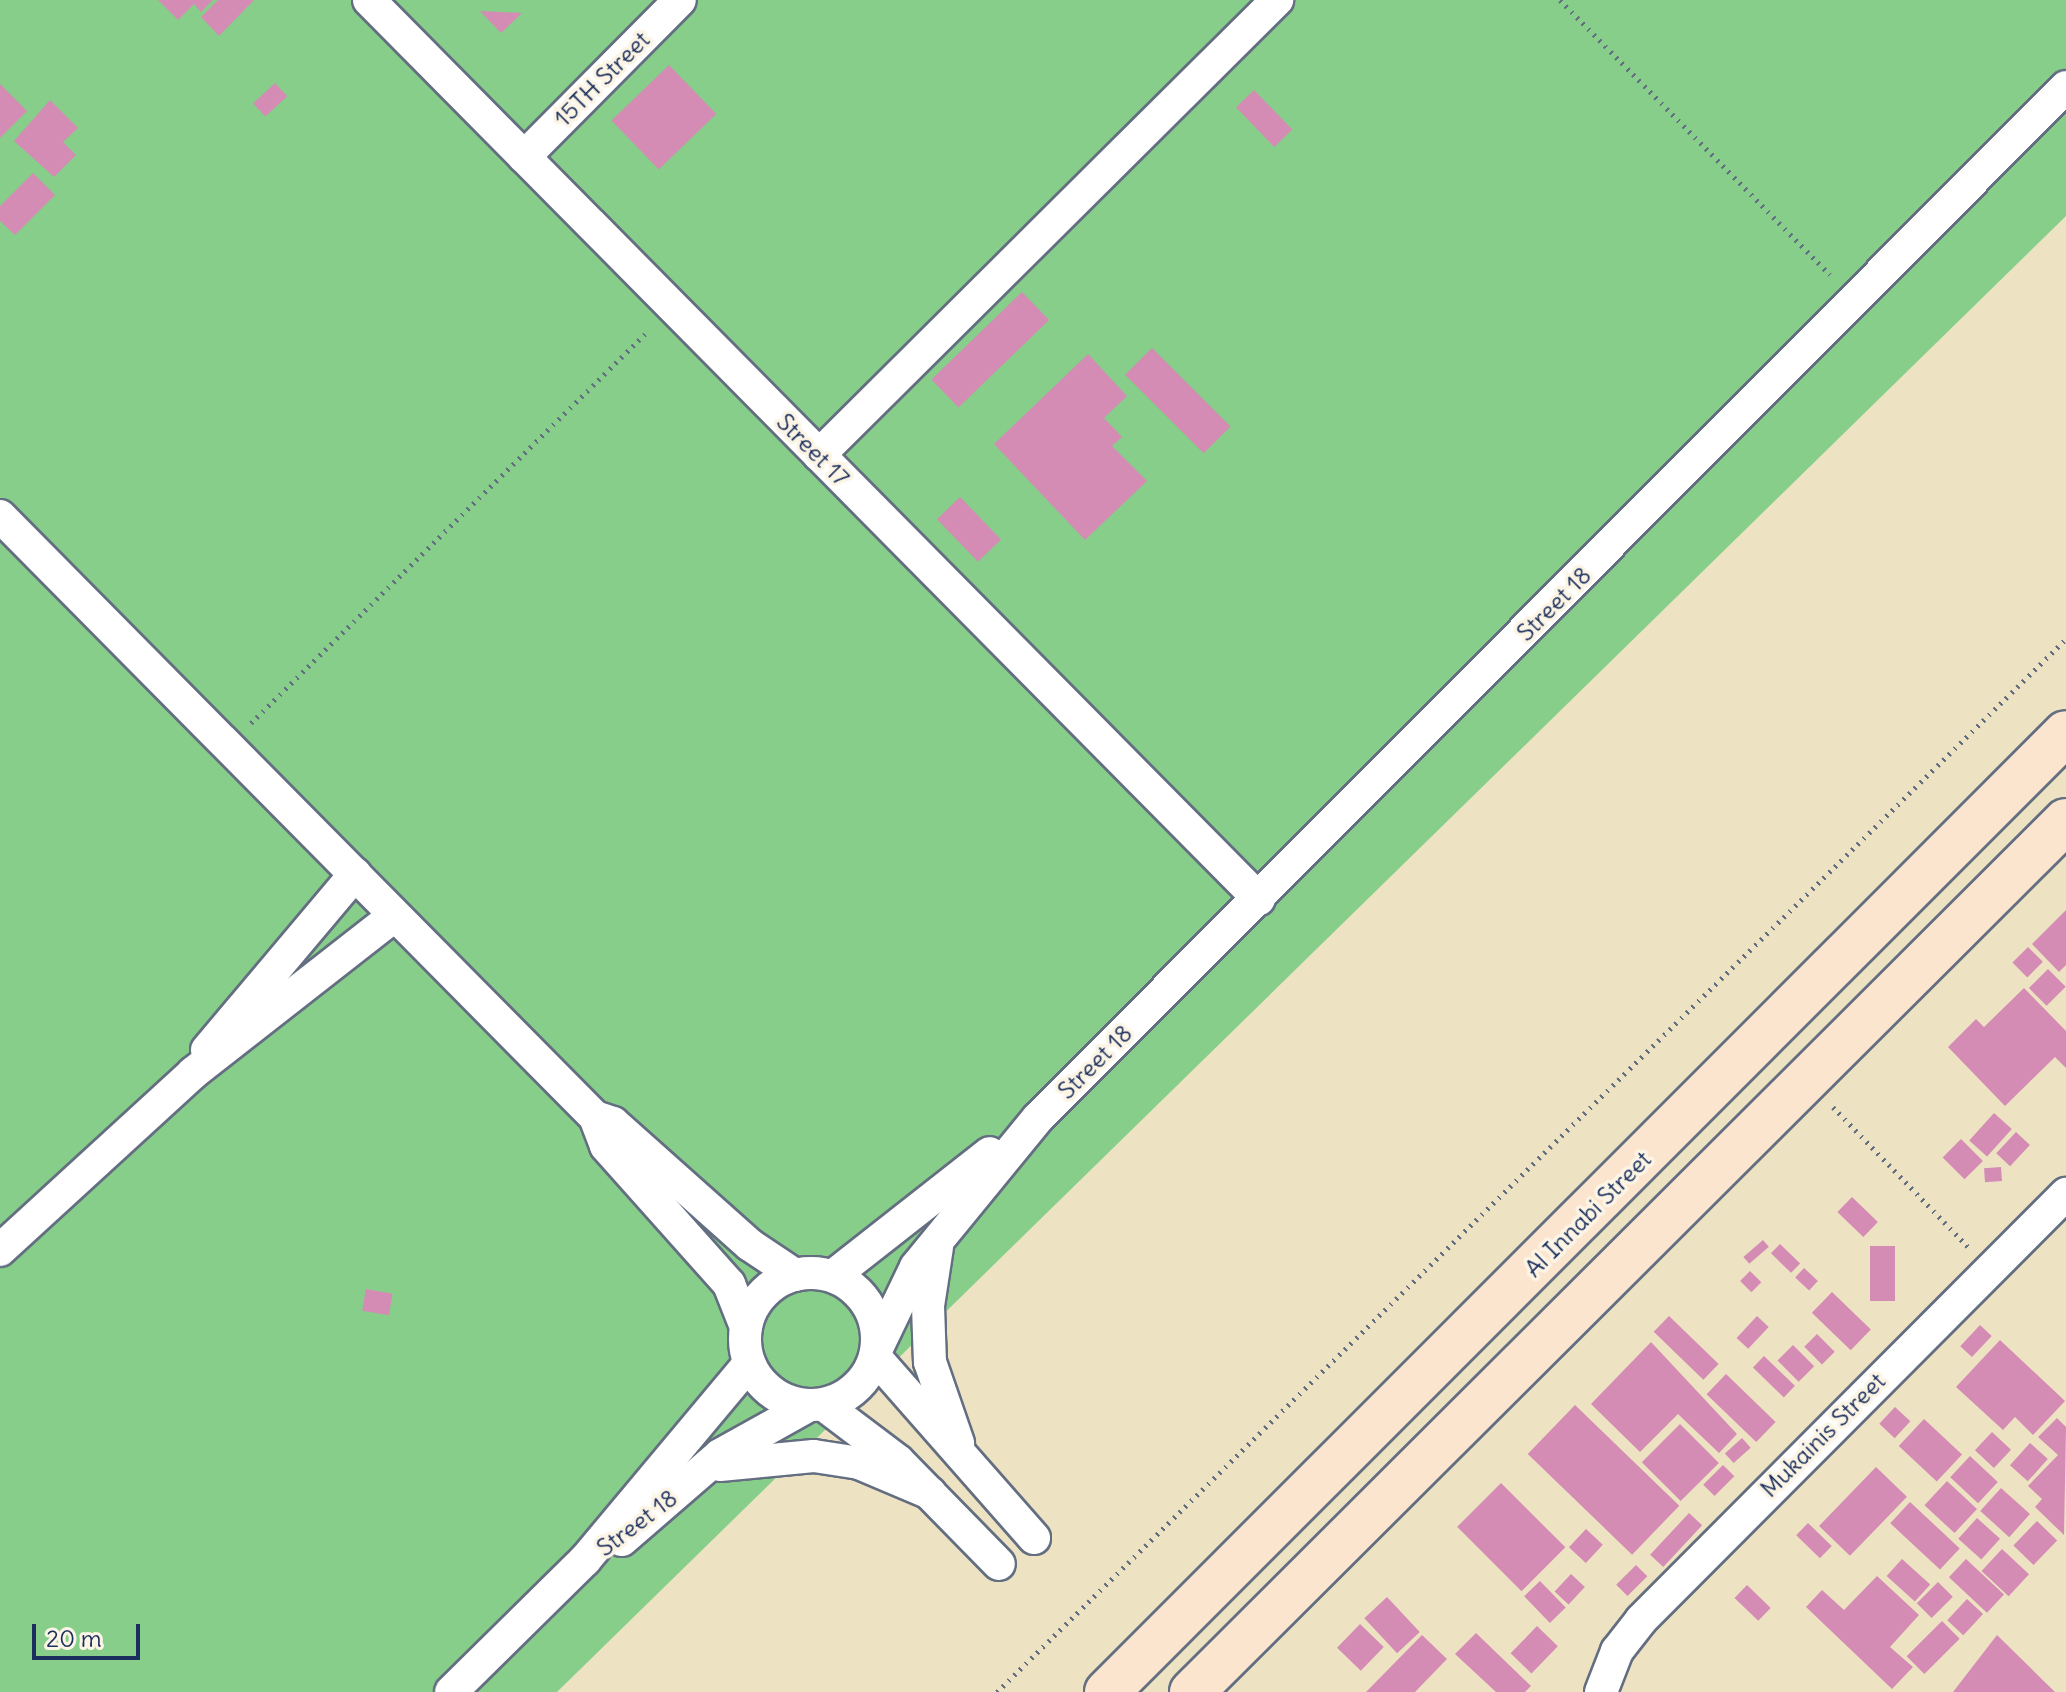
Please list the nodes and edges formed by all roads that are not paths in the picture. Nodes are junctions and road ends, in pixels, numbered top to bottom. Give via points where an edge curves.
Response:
1 (369, 0) edge
2 (680, 0) edge
3 (1277, 0) edge
4 (2066, 87) edge
5 (524, 157) junction
6 (819, 455) junction
7 (0, 516) edge
8 (2066, 733) edge
9 (2066, 821) edge
10 (355, 874) junction
11 (1259, 899) junction
12 (394, 916) junction
13 (193, 1073) junction
14 (595, 1117) junction
15 (1038, 1118) junction
16 (2066, 1194) edge
17 (939, 1235) junction
18 (0, 1250) edge
19 (795, 1275) junction
20 (833, 1276) junction
21 (746, 1327) junction
22 (876, 1352) junction
23 (749, 1364) junction
24 (816, 1405) junction
25 (968, 1468) junction
26 (702, 1471) junction
27 (930, 1493) junction
28 (1034, 1538) dead end
29 (585, 1560) junction
30 (999, 1564) dead end
31 (1221, 1676) edge
32 (451, 1692) edge
33 (1107, 1692) edge
34 (1192, 1692) edge
35 (1601, 1692) edge

1 - 5 street, Street 17
2 - 5 street, 15TH Street
3 - 6 street
4 - 11 street, Street 18
5 - 6 street, Street 17
6 - 11 street, Street 17
7 - 10 street
8 - 33 street, Al Innabi Street
9 - 31 street
10 - 12 street
10 - 13 street
11 - 15 street, Street 18
12 - 13 street
12 - 14 street
13 - 18 street
14 - 19 street via 613,1123 750,1245
14 - 21 street via 606,1146 729,1284
15 - 17 street, Street 18
15 - 20 street, Street 18
16 - 35 street, Mukainis Street via 1641,1620 1617,1651
17 - 22 street, Street 18
17 - 25 street via 928,1306 930,1362
19 - 20 street
19 - 21 street via 763,1293
20 - 22 street via 867,1305
21 - 23 street
22 - 24 street, Street 18 via 854,1390
22 - 25 street
23 - 24 street via 773,1394
23 - 29 street, Street 18
24 - 26 street, Street 18 via 761,1428
24 - 27 street
25 - 28 street
26 - 27 street via 757,1456 814,1456 859,1463
26 - 29 street, Street 18 via 614,1547
27 - 30 street
29 - 32 street, Street 18
31 - 34 street

